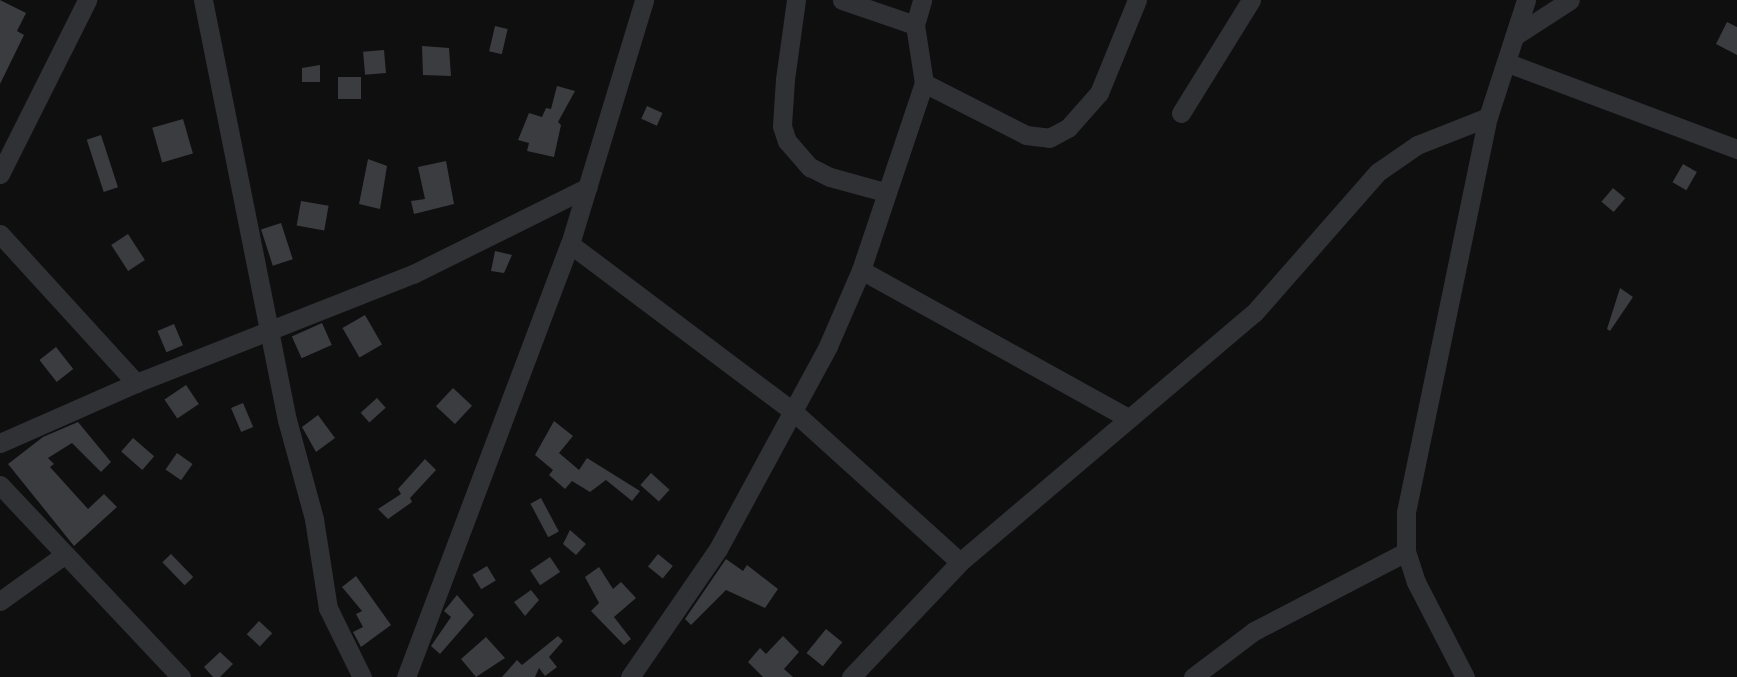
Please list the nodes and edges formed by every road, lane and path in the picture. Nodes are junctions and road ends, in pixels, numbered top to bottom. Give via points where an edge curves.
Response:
1 (86, 0) edge
2 (203, 0) edge
3 (644, 0) edge
4 (796, 0) edge
5 (842, 0) edge
6 (922, 0) edge
7 (1137, 0) edge
8 (1251, 0) edge
9 (1526, 0) edge
10 (1570, 0) edge
11 (915, 25) junction
12 (1516, 35) junction
13 (1508, 63) junction
14 (924, 83) junction
15 (1181, 113) dead end
16 (1488, 117) junction
17 (1737, 149) edge
18 (0, 174) edge
19 (588, 187) junction
20 (885, 192) junction
21 (0, 234) edge
22 (570, 244) junction
23 (861, 270) junction
24 (269, 332) junction
25 (136, 383) junction
26 (795, 413) junction
27 (1128, 418) junction
28 (0, 443) edge
29 (0, 485) edge
30 (1406, 552) junction
31 (64, 555) junction
32 (960, 562) junction
33 (0, 601) edge
34 (181, 677) edge
35 (362, 677) edge
36 (406, 677) edge
37 (630, 677) edge
38 (851, 677) edge
39 (1193, 677) edge
40 (1465, 677) edge

1 - 18 street
2 - 24 street
3 - 19 street
4 - 20 street via 782,126 787,141 810,167
5 - 11 street
6 - 11 street
7 - 14 street via 1099,93 1068,128 1049,138 1026,135
8 - 15 street
9 - 12 street
10 - 12 street
11 - 14 street
12 - 13 street
13 - 16 street
13 - 17 street
14 - 20 street
16 - 27 street via 1417,145 1378,172 1255,313 1204,360
16 - 30 street via 1406,512
19 - 22 street
19 - 24 street via 413,274
20 - 23 street
21 - 25 street
22 - 26 street
22 - 36 street
23 - 26 street
23 - 27 street
24 - 25 street
24 - 35 street via 314,519 328,608
25 - 28 street
26 - 32 street
26 - 37 street via 718,549
27 - 32 street
29 - 31 street
30 - 39 street via 1254,631
30 - 40 street via 1428,611
31 - 33 street
31 - 34 street
32 - 38 street

